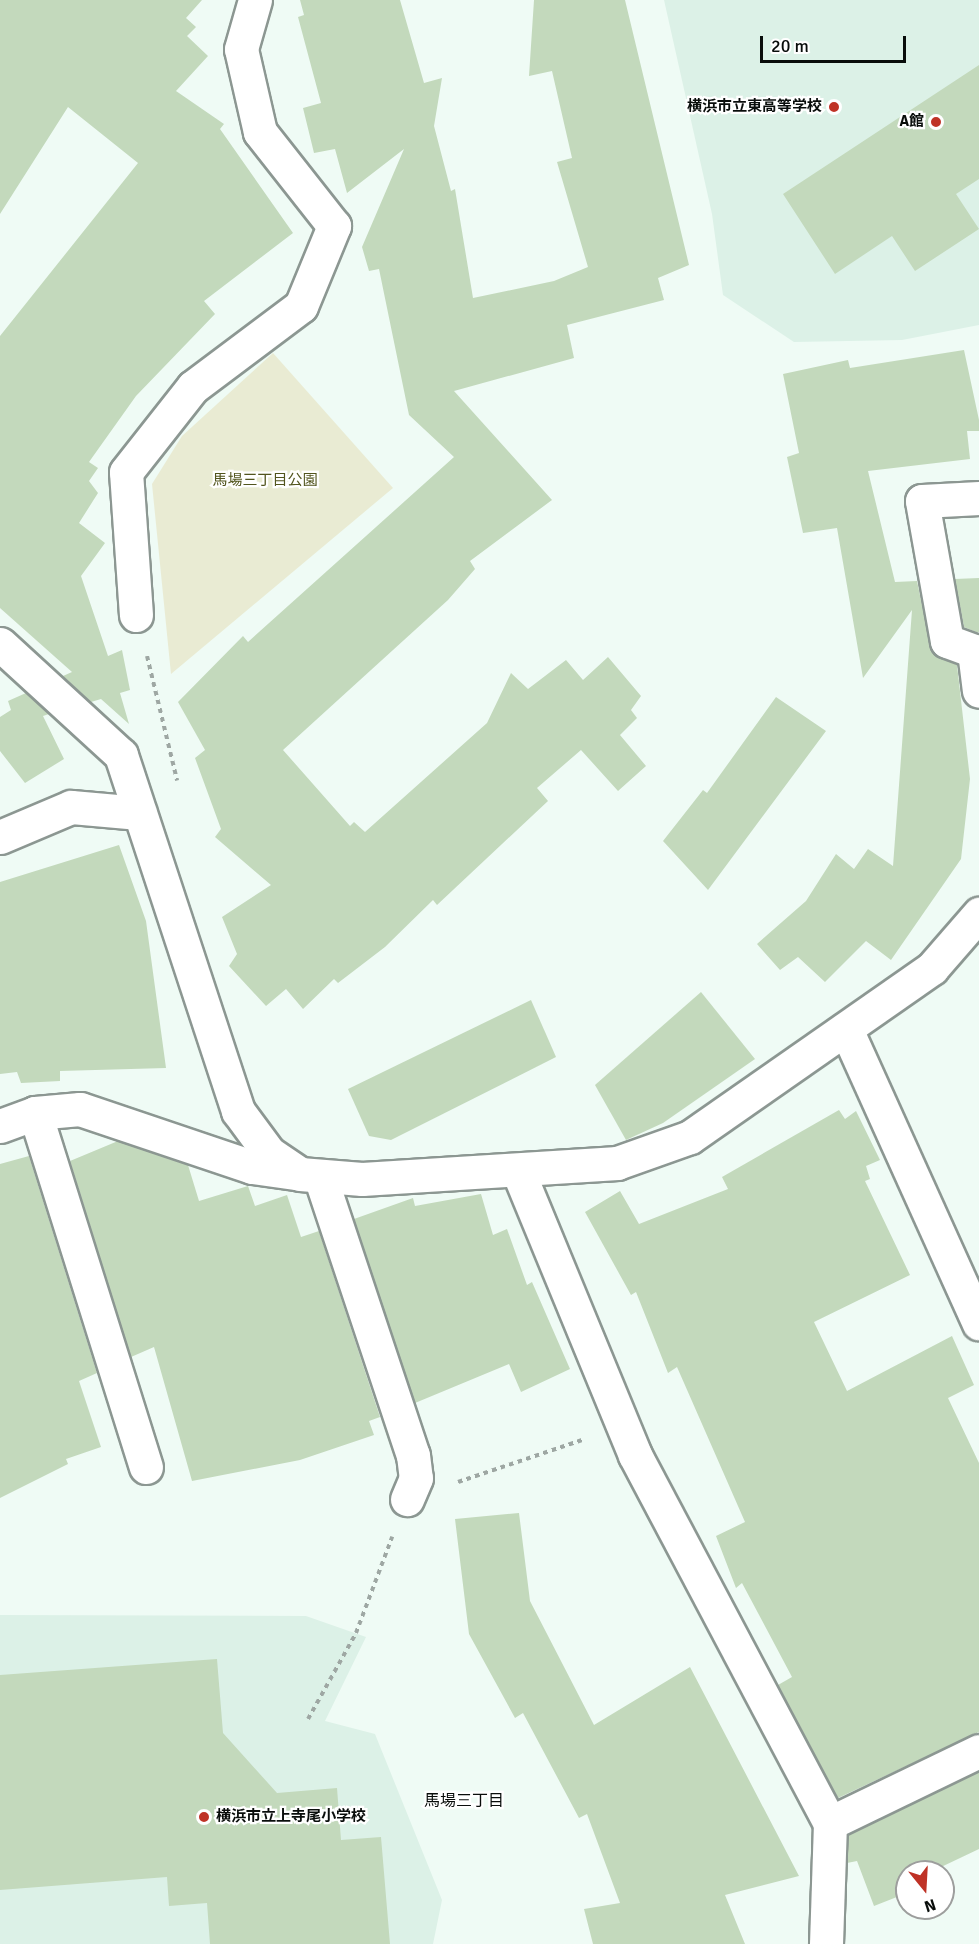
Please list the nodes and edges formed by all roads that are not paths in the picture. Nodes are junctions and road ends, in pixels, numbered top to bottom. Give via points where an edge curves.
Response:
1 (255, 0) edge
2 (979, 498) edge
3 (136, 615) road end
4 (0, 645) edge
5 (979, 691) edge
6 (140, 813) junction
7 (0, 837) edge
8 (979, 914) edge
9 (846, 1029) junction
10 (35, 1113) junction
11 (0, 1126) edge
12 (518, 1171) junction
13 (310, 1175) junction
14 (979, 1323) edge
15 (147, 1467) dead end
16 (407, 1499) road end
17 (979, 1751) edge
18 (830, 1823) junction
19 (826, 1944) edge

1 - 3 street via 241,48 260,132 334,226 301,306 193,387 126,472
2 - 5 street via 922,501 947,641 974,651
4 - 6 street via 121,755
6 - 7 street via 71,807
6 - 13 street via 238,1110 269,1153
8 - 9 street via 932,968
9 - 12 street via 690,1137 617,1163
9 - 14 street
10 - 11 street
10 - 13 street via 80,1109 252,1167
10 - 15 street
12 - 13 street via 362,1179
12 - 18 street via 622,1426
13 - 16 street via 413,1455 416,1479
17 - 18 street
18 - 19 street

